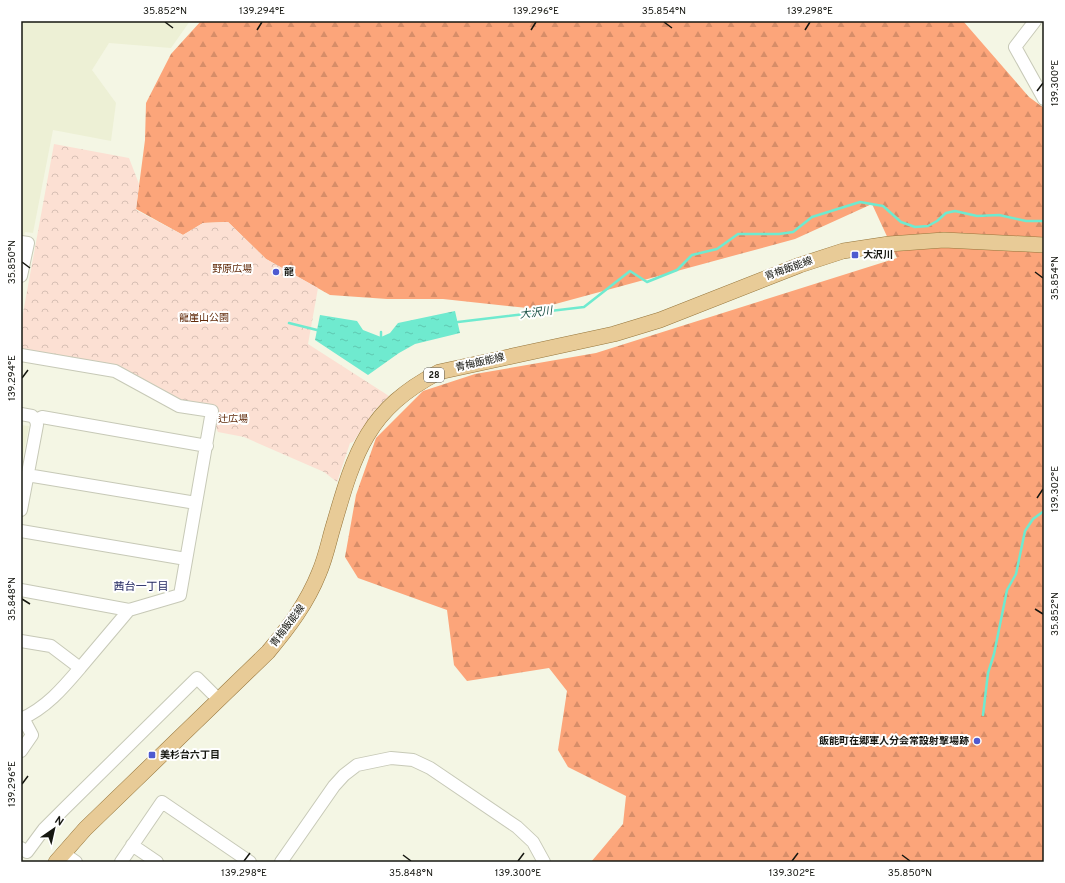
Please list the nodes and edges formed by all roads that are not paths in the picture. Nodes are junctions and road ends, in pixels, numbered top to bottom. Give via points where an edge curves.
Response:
1 (1035, 21) edge
2 (1044, 99) edge
3 (21, 242) edge
4 (1044, 245) edge
5 (21, 276) edge
6 (21, 355) edge
7 (21, 414) edge
8 (36, 420) junction
9 (207, 446) junction
10 (28, 475) junction
11 (196, 503) junction
12 (21, 510) edge
13 (21, 531) edge
14 (186, 559) junction
15 (21, 590) edge
16 (129, 610) junction
17 (21, 641) edge
18 (80, 668) junction
19 (219, 700) junction
20 (22, 719) edge
21 (21, 751) edge
22 (132, 845) junction
23 (21, 848) edge
24 (60, 858) edge
25 (76, 862) edge
26 (121, 862) edge
27 (157, 862) edge
28 (250, 862) edge
29 (281, 862) edge
30 (544, 862) edge

1 - 2 street via 1015,46
3 - 5 street via 28,243
4 - 19 main road, 青梅飯能線 / 28 via 930,241 843,251 660,320 614,334 439,372 421,382 383,413 363,440 310,594 299,613 268,652
6 - 9 street via 114,371 179,406 212,411
7 - 8 street via 32,416
8 - 9 street via 42,417
8 - 10 street
9 - 11 street
10 - 11 street
10 - 12 street
11 - 14 street
13 - 14 street
14 - 16 street via 180,595
15 - 16 street
16 - 18 street
17 - 18 street via 51,646
18 - 20 street via 61,691
19 - 23 street via 197,678 44,829 27,852
19 - 24 main road, 青梅飯能線 / 28 via 90,824
20 - 21 street via 32,735
22 - 26 street
22 - 27 street
22 - 28 street via 162,802
24 - 25 street
29 - 30 street via 344,775 357,765 391,758 413,760 430,768 517,827 533,842

